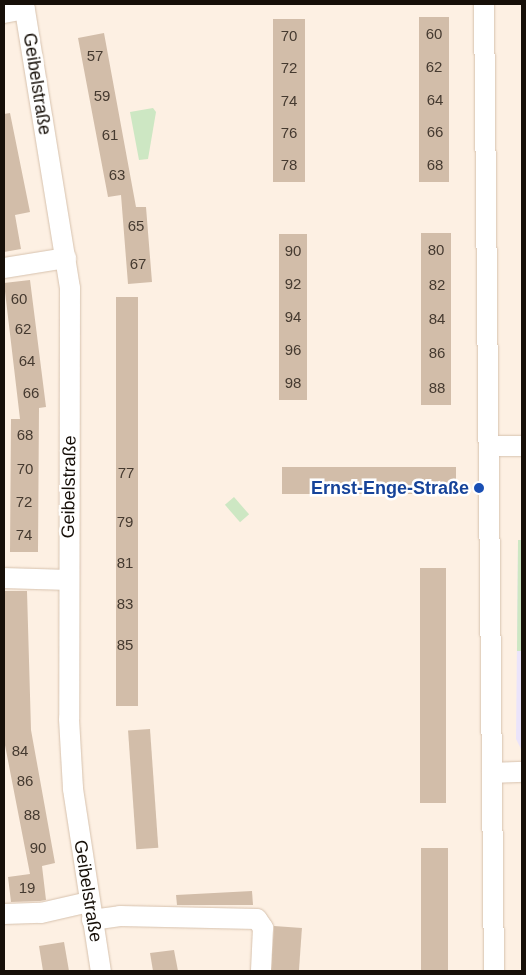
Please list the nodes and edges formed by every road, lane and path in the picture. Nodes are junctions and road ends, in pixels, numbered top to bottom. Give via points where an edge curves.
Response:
1 (484, 4) edge
2 (25, 6) edge
3 (4, 13) edge
4 (66, 258) junction
5 (4, 268) edge
6 (489, 446) junction
7 (522, 446) edge
8 (4, 578) edge
9 (68, 580) junction
10 (522, 772) edge
11 (492, 773) junction
12 (91, 911) junction
13 (4, 914) edge
14 (101, 971) edge
15 (262, 971) edge
16 (494, 971) edge

1 - 6 street
2 - 3 street
2 - 4 street, Geibelstraße
4 - 5 street
4 - 9 street, Geibelstraße via 70,319
6 - 7 street
6 - 11 street
8 - 9 street
9 - 12 street, Geibelstraße via 73,789
10 - 11 street
11 - 16 street
12 - 13 street
12 - 14 street, Geibelstraße
12 - 15 street via 120,916 257,920 263,928

